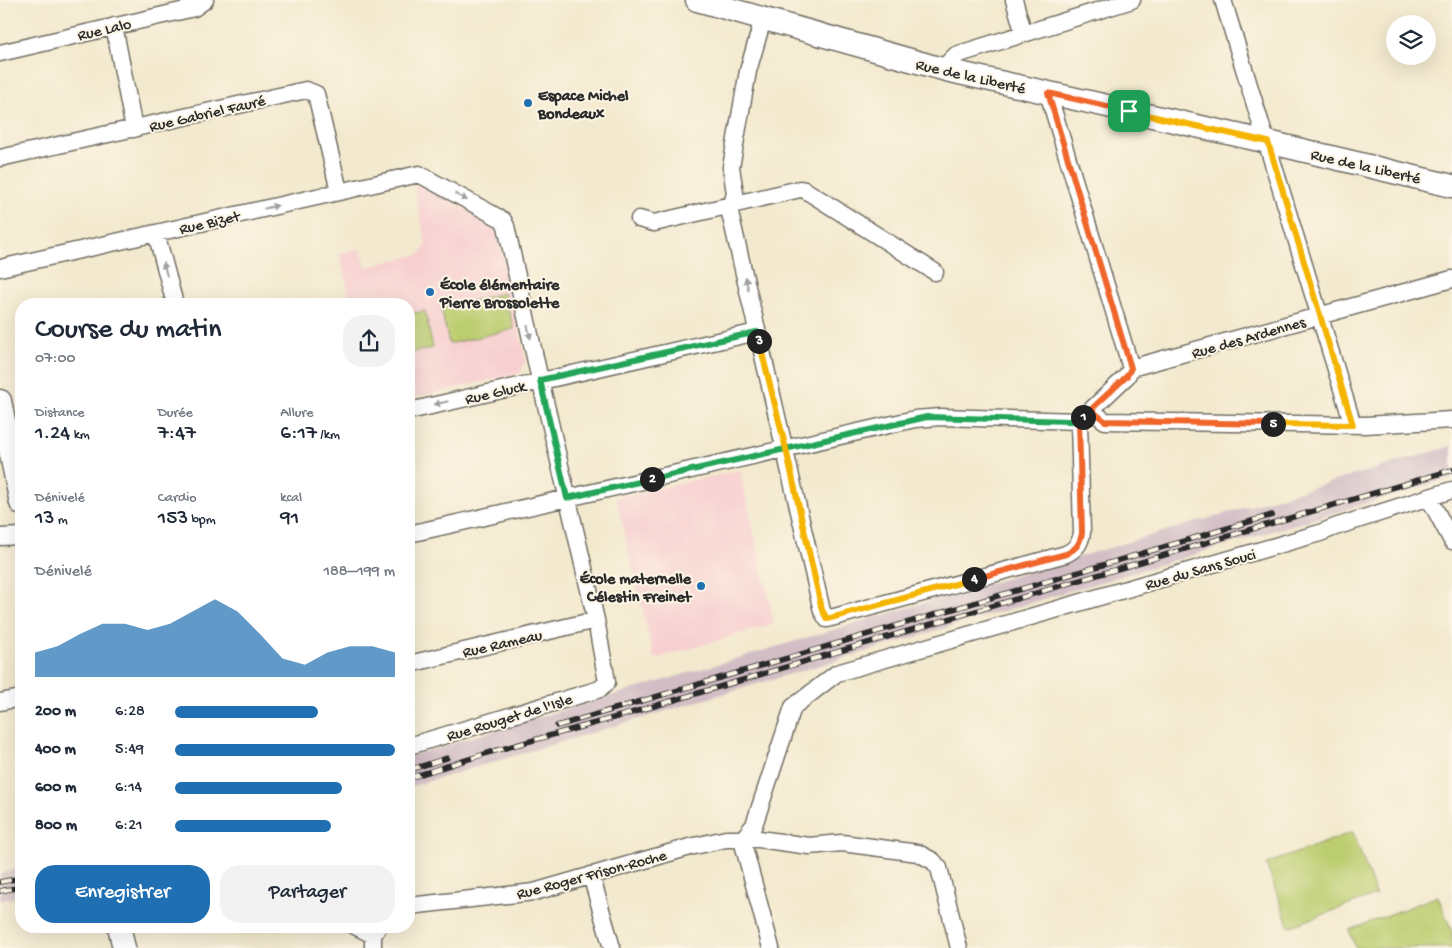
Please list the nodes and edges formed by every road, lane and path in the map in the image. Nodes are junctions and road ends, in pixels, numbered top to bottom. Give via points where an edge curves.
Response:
1 (205, 0) edge
2 (698, 0) edge
3 (1014, 0) edge
4 (1132, 0) edge
5 (1223, 0) edge
6 (763, 19) junction
7 (114, 26) junction
8 (1024, 34) junction
9 (0, 53) edge
10 (946, 70) junction
11 (1048, 93) junction
12 (134, 129) junction
13 (1268, 142) junction
14 (0, 158) edge
15 (1452, 186) edge
16 (339, 191) junction
17 (732, 204) junction
18 (639, 220) dead end
19 (156, 233) junction
20 (0, 268) edge
21 (935, 272) dead end
22 (1452, 279) edge
23 (173, 298) edge
24 (1320, 315) junction
25 (757, 332) junction
26 (1131, 368) junction
27 (540, 380) junction
28 (0, 401) edge
29 (415, 410) edge
30 (1091, 410) junction
31 (1452, 420) edge
32 (1079, 421) junction
33 (1353, 425) junction
34 (786, 449) junction
35 (15, 473) edge
36 (1452, 490) edge
37 (567, 498) junction
38 (1429, 498) junction
39 (415, 533) edge
40 (15, 536) edge
41 (0, 537) edge
42 (1452, 541) edge
43 (596, 620) junction
44 (415, 663) edge
45 (15, 699) edge
46 (0, 702) edge
47 (415, 744) edge
48 (742, 840) junction
49 (592, 875) junction
50 (415, 905) edge
51 (121, 933) edge
52 (124, 948) edge
53 (612, 948) edge
54 (771, 948) edge
55 (959, 948) edge

1 - 7 street, Rue Lalo via 194,8
2 - 6 street, Rue de la Liberté
3 - 8 street
4 - 8 street
5 - 13 street
6 - 10 street, Rue de la Liberté
6 - 17 street via 748,71 731,167 735,187
7 - 9 street, Rue Lalo
7 - 12 street
8 - 10 street via 956,55
10 - 11 street, Rue de la Liberté
11 - 13 street, Rue de la Liberté
11 - 26 street
12 - 14 street, Rue Gabriel Fauré
12 - 16 street, Rue Gabriel Fauré via 306,90 316,94
13 - 15 street, Rue de la Liberté
13 - 24 street
19 -> 16 street, Rue Bizet
16 -> 27 street, Rue Bizet via 419,174 503,220
17 - 18 street via 654,223
17 - 21 street via 805,190
25 -> 17 street via 730,213
19 - 20 street, Rue Bizet
23 -> 19 street
22 - 24 street, Rue des Ardennes
24 - 26 street, Rue des Ardennes
24 - 33 street
25 - 27 street, Rue Gluck
25 - 34 street
26 - 30 street via 1127,376
27 -> 29 street, Rue Gluck
27 - 37 street
28 - 35 street
30 - 32 street
30 - 33 street via 1105,421
31 - 33 street
32 - 34 street via 927,417
32 - 34 street via 1082,533 1075,550 827,619 822,610
34 - 37 street
36 - 38 street, Rue du Sans Souci
37 - 39 street
37 - 43 street
38 - 42 street
38 - 48 street, Rue du Sans Souci via 1311,536 837,673 793,707 754,825
40 - 41 street
43 - 44 street, Rue Rameau
43 - 47 street, Rue Rouget de l'Isle via 607,676 607,682 600,689
45 - 46 street
48 - 49 street, Rue Roger Frison-Roche via 726,838
48 - 54 street
48 - 55 street, Rue Roger Frison-Roche via 759,839 809,846 842,844 918,854 933,861 939,868
49 - 50 street, Rue Roger Frison-Roche via 534,892
49 - 53 street
51 - 52 street

